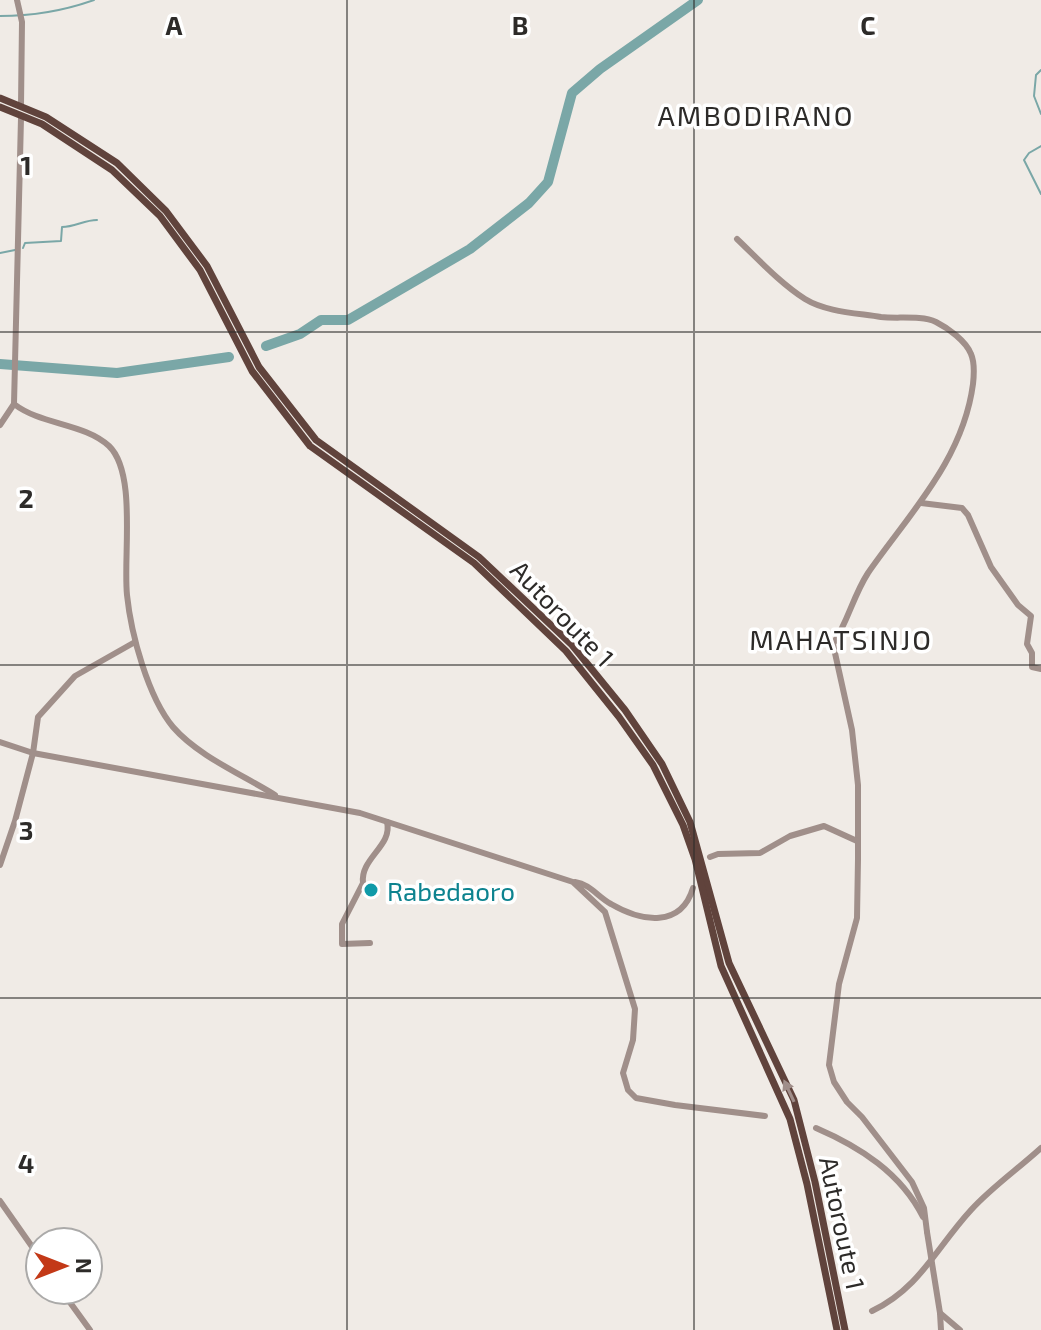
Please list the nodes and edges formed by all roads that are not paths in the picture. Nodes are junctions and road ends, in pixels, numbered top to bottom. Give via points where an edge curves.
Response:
1 (17, 0) edge
2 (0, 98) edge
3 (21, 105) dead end
4 (0, 107) edge
5 (21, 118) dead end
6 (737, 239) dead end
7 (14, 404) junction
8 (0, 425) edge
9 (921, 503) junction
10 (135, 642) junction
11 (1041, 669) edge
12 (0, 742) edge
13 (33, 753) junction
14 (278, 797) junction
15 (387, 822) junction
16 (0, 833) edge
17 (857, 841) junction
18 (6, 843) junction
19 (710, 857) dead end
20 (0, 865) edge
21 (573, 882) junction
22 (693, 888) dead end
23 (370, 943) dead end
24 (765, 1116) dead end
25 (816, 1128) dead end
26 (1041, 1148) edge
27 (0, 1201) edge
28 (927, 1232) junction
29 (24, 1235) edge
30 (931, 1261) junction
31 (73, 1306) edge
32 (872, 1311) dead end
33 (940, 1313) junction
34 (90, 1330) edge
35 (837, 1330) edge
36 (845, 1330) edge
37 (941, 1330) edge
38 (960, 1330) edge

1 - 3 street via 22,22
36 -> 2 main road, Autoroute 1 via 794,1100 729,963 690,822 662,764 625,710 572,645 489,566 316,440 259,367 207,266 166,211 117,163 46,117
4 - 35 main road, Autoroute 1 via 42,124 112,170 160,216 200,270 252,371 310,446 474,563 566,651 653,765 695,859 721,966 790,1119
5 - 7 street
6 - 9 street via 806,301 886,318 930,320 955,335 972,355 974,373 964,418 948,459
7 - 8 street
7 - 10 street via 108,445 121,464 127,488 127,597
9 - 11 street via 962,508 968,515 991,567 1030,613 1027,644 1032,667
9 - 17 street via 866,577 833,644 852,730
10 - 13 street via 75,676 38,717
10 - 14 street via 156,700 175,729
12 - 13 street
13 - 14 street
13 - 18 street
14 - 15 street
15 - 21 street
15 - 23 street via 387,839 376,849 342,924 342,944
16 - 18 street
17 - 19 street via 824,826 790,836 760,853
17 - 28 street via 857,918 839,984 829,1065 847,1102 912,1182 924,1208
18 - 20 street
21 - 22 street via 628,912 663,918 678,914
21 - 24 street via 605,912 635,1009 623,1073 628,1090 636,1098
25 - 28 street via 857,1147 899,1182 922,1214
26 - 30 street via 974,1206
27 - 29 street
28 - 30 street
30 - 32 street via 902,1293
30 - 33 street
31 - 34 street
33 - 37 street
33 - 38 street

